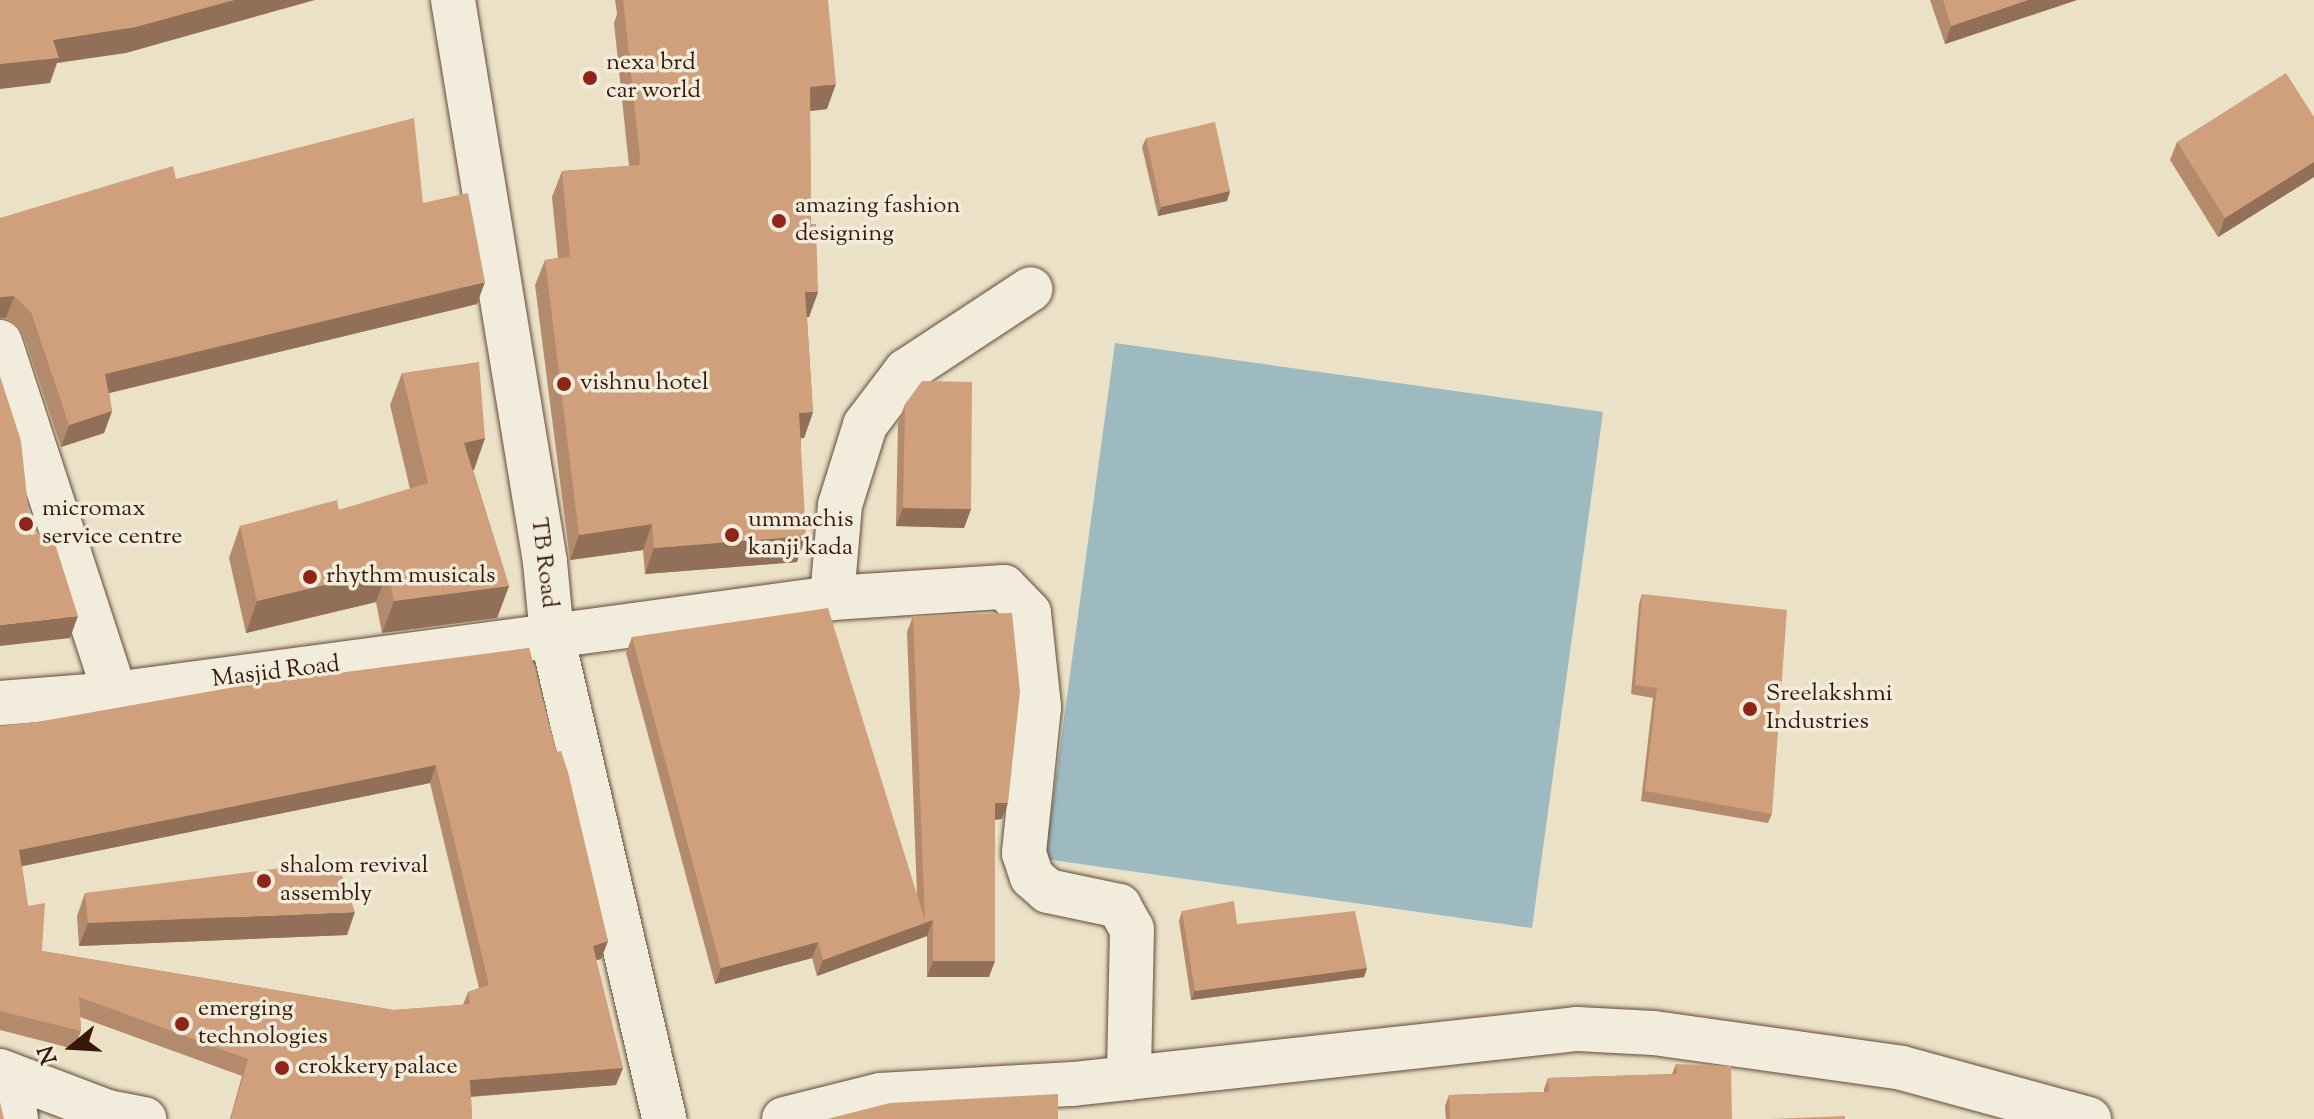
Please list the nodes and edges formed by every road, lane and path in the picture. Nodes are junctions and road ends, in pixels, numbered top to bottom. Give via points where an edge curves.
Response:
1 (453, 0) edge
2 (1031, 289) dead end
3 (0, 342) edge
4 (832, 598) junction
5 (552, 636) junction
6 (115, 694) junction
7 (0, 703) edge
8 (5, 1073) edge
9 (1129, 1078) junction
10 (119, 1117) edge
11 (16, 1119) edge
12 (664, 1119) edge
13 (784, 1119) edge
14 (2089, 1119) edge

1 - 5 street, TB Road via 543,546
2 - 4 street via 906,371 865,425 840,505
3 - 6 street
4 - 5 street, Masjid Road
4 - 9 street, Masjid Road via 1004,587 1029,613 1039,707 1024,853 1032,877 1048,891 1119,906 1132,929
5 - 6 street, Masjid Road
5 - 12 street, TB Road
6 - 7 street, Masjid Road
8 - 10 street
8 - 11 street
9 - 13 street via 880,1095
9 - 14 street via 1577,1029 1654,1033 1902,1068

